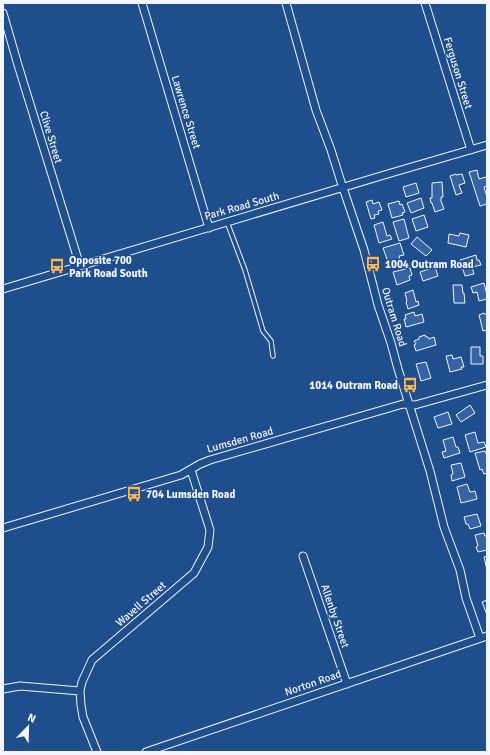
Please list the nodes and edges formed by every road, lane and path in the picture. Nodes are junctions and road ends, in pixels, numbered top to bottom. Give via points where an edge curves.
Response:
1 (142, 3) edge
2 (286, 3) edge
3 (425, 3) edge
4 (3, 13) edge
5 (487, 145) edge
6 (471, 150) junction
7 (343, 188) junction
8 (227, 222) junction
9 (209, 228) junction
10 (80, 266) junction
11 (3, 289) edge
12 (273, 356) dead end
13 (487, 385) edge
14 (409, 405) junction
15 (191, 470) junction
16 (3, 528) edge
17 (303, 556) dead end
18 (484, 637) edge
19 (347, 684) junction
20 (3, 689) edge
21 (80, 691) junction
22 (97, 752) edge
23 (146, 752) edge

1 - 9 street, Lawrence Street
2 - 7 street, Outram Road via 316,110
3 - 6 street, Ferguson Street
4 - 10 street, Clive Street
5 - 6 street, Park Road South
6 - 7 street, Park Road South
7 - 8 street, Park Road South
7 - 14 street, Outram Road via 364,250
8 - 9 street, Park Road South
8 - 12 lane via 245,270 262,331 271,341
9 - 10 street, Park Road South
10 - 11 street, Park Road South
13 - 14 street, Lumsden Road via 416,406
14 - 15 street, Lumsden Road via 403,404 210,460
14 - 18 street, Outram Road via 468,604
15 - 16 street, Lumsden Road via 129,492
15 - 21 street, Wavell Street via 210,530 208,546 194,573 92,660
17 - 19 street, Allenby Street
18 - 19 street, Norton Road
19 - 23 street, Norton Road
20 - 21 street via 20,686
21 - 22 street, Wavell Street via 83,717

